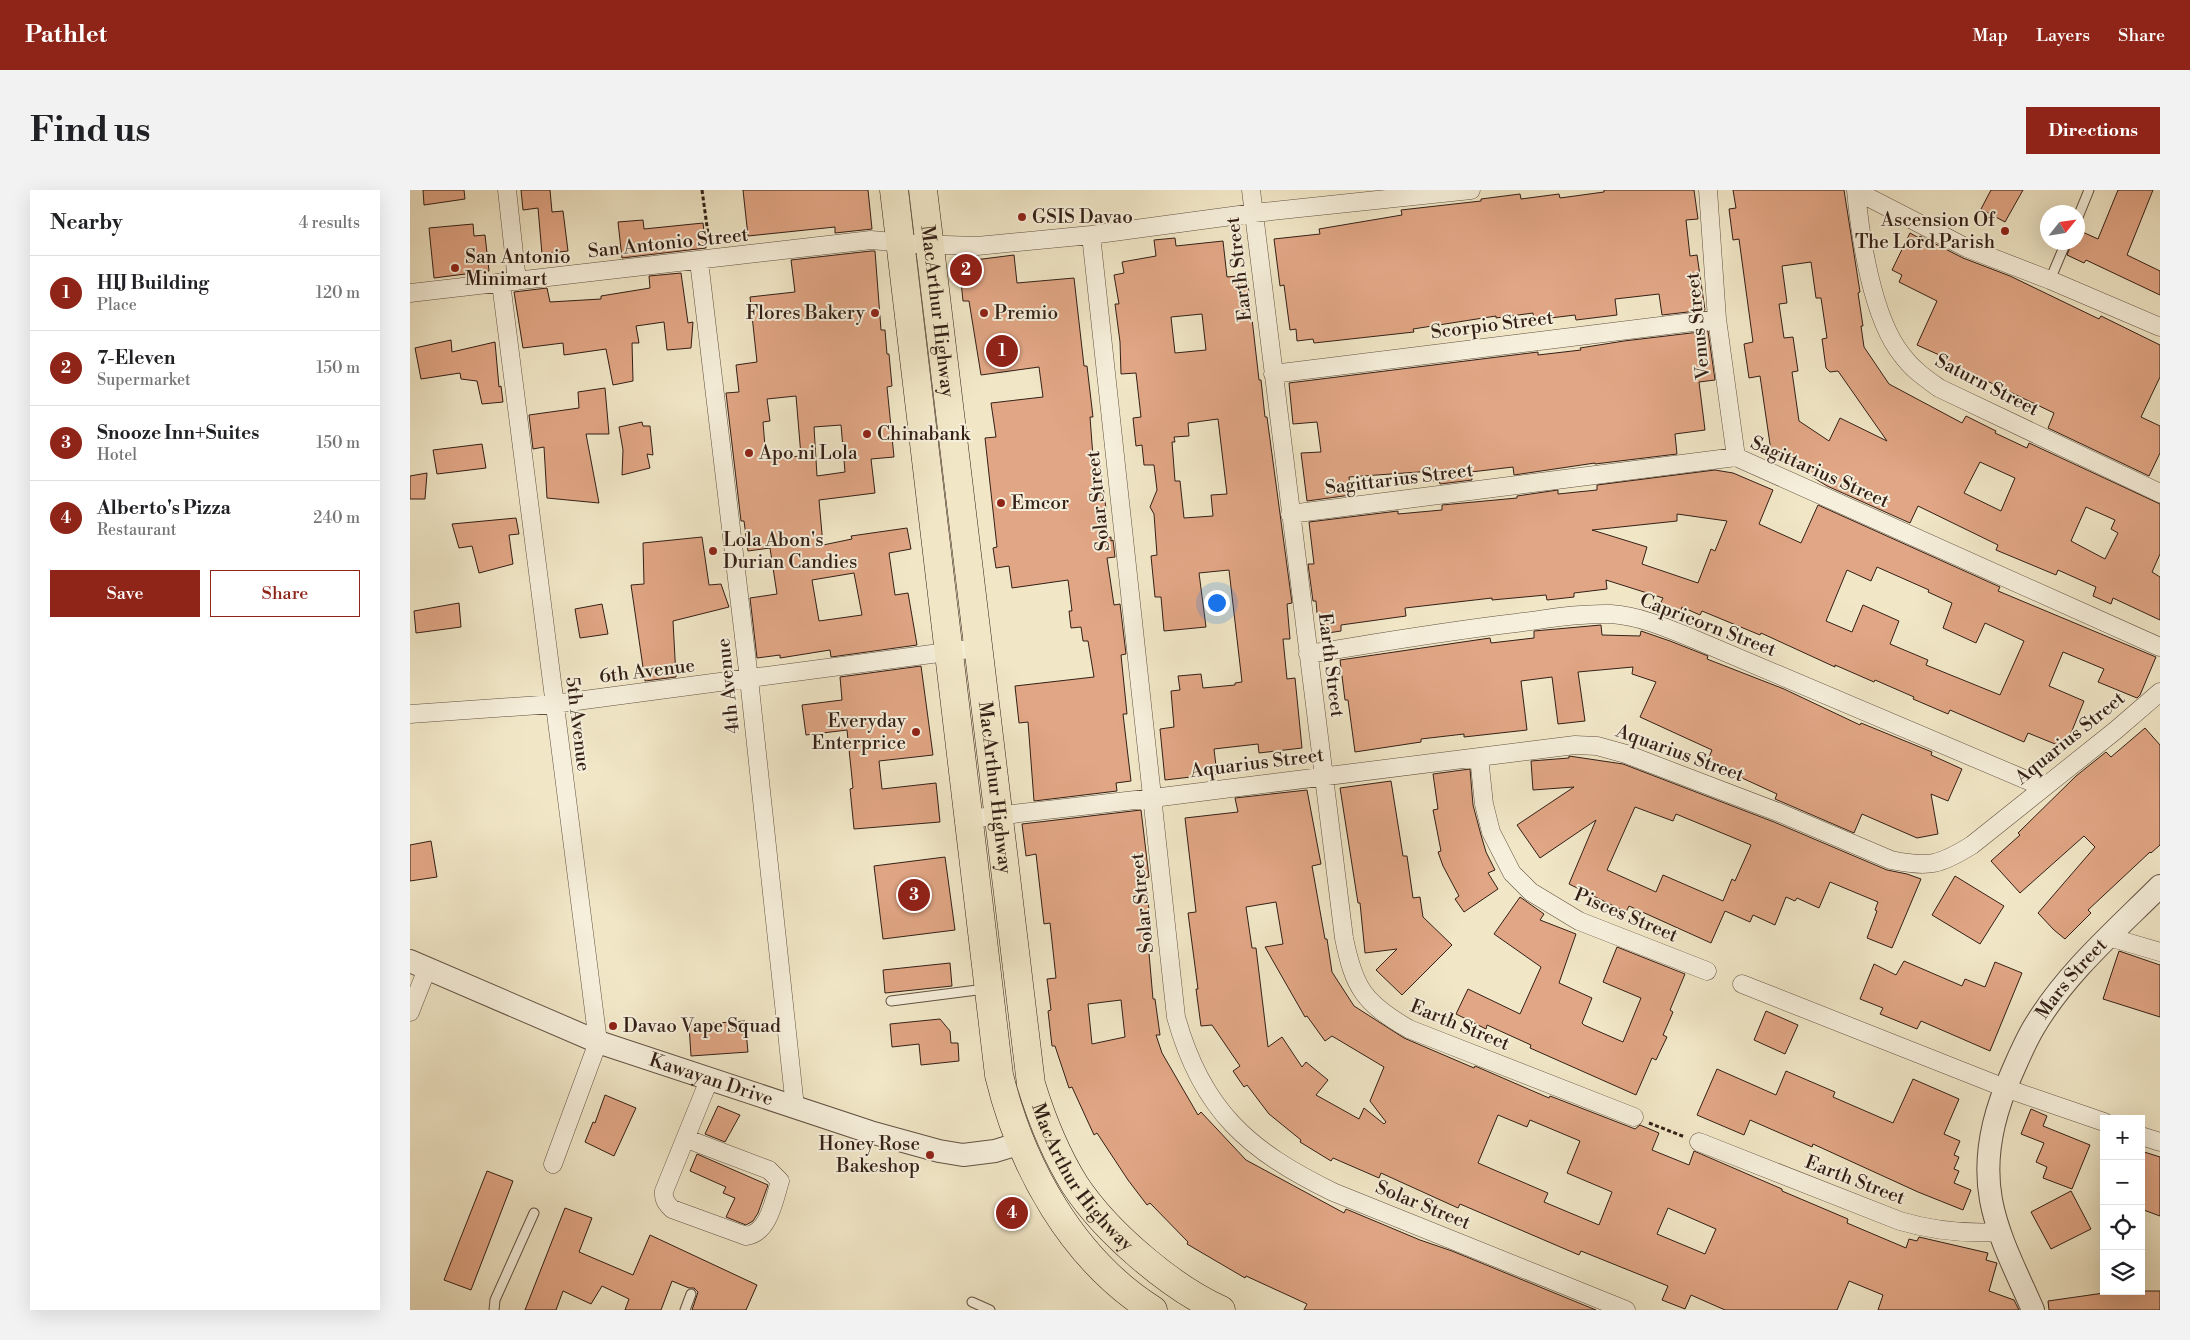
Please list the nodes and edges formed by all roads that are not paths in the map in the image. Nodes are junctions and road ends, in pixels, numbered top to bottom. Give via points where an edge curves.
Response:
1 (507, 190) edge
2 (894, 190) edge
3 (923, 190) edge
4 (1251, 190) edge
5 (1471, 190) edge
6 (1708, 190) edge
7 (1856, 190) edge
8 (2089, 190) edge
9 (2083, 205) edge
10 (1254, 213) junction
11 (1090, 235) junction
12 (900, 242) junction
13 (930, 244) junction
14 (2063, 250) edge
15 (705, 260) junction
16 (2050, 280) junction
17 (509, 282) junction
18 (410, 293) edge
19 (1717, 319) junction
20 (2160, 327) edge
21 (1273, 374) junction
22 (1736, 457) junction
23 (2160, 493) edge
24 (1290, 514) junction
25 (2160, 647) edge
26 (977, 648) junction
27 (948, 651) junction
28 (1308, 654) junction
29 (749, 679) junction
30 (2160, 692) edge
31 (554, 704) junction
32 (410, 714) edge
33 (1479, 757) junction
34 (1324, 776) junction
35 (2043, 787) junction
36 (1153, 798) junction
37 (998, 816) junction
38 (968, 819) junction
39 (2160, 886) edge
40 (2109, 937) junction
41 (2160, 952) edge
42 (419, 965) edge
43 (1707, 971) dead end
44 (1742, 984) dead end
45 (988, 988) junction
46 (891, 1001) dead end
47 (410, 1012) edge
48 (598, 1042) junction
49 (709, 1080) junction
50 (2005, 1088) junction
51 (795, 1107) junction
52 (1634, 1117) road end
53 (2100, 1121) edge
54 (2145, 1137) edge
55 (687, 1139) junction
56 (1699, 1142) road end
57 (2160, 1142) edge
58 (1021, 1143) junction
59 (553, 1164) dead end
60 (534, 1213) dead end
61 (2000, 1232) junction
62 (691, 1294) dead end
63 (972, 1302) dead end
64 (1140, 1307) edge
65 (1623, 1308) edge
66 (494, 1310) edge
67 (685, 1310) edge
68 (990, 1310) edge
69 (1220, 1310) edge
70 (2033, 1310) edge

1 - 17 street, 5th Avenue
2 - 12 main road, MacArthur Highway
3 - 13 main road, MacArthur Highway
4 - 10 street, Earth Street
5 - 10 street, San Antonio Street
6 - 19 street, Venus Street
7 - 16 street via 1967,248
7 - 23 street, Saturn Street via 1866,258 1877,303 1901,354 1920,375 1939,388
8 - 9 lane
10 - 11 street, San Antonio Street
10 - 21 street, Earth Street
11 - 13 street, San Antonio Street via 977,246
11 - 36 street, Solar Street
12 - 13 street, San Antonio Street
12 - 15 street, San Antonio Street via 871,240
12 - 27 main road, MacArthur Highway
13 - 26 main road, MacArthur Highway
14 - 16 lane
15 - 17 street, San Antonio Street
15 - 29 street, 4th Avenue
16 - 20 street
17 - 18 street, San Antonio Street
17 - 31 street, 5th Avenue
19 - 21 street, Scorpio Street
19 - 22 street, Venus Street
21 - 24 street, Earth Street
22 - 24 street, Sagittarius Street
22 - 25 street, Sagittarius Street
24 - 28 street, Earth Street
26 - 27 street, 6th Avenue
26 - 37 main road, MacArthur Highway
27 - 29 street, 6th Avenue
27 - 38 main road, MacArthur Highway
28 - 34 street, Earth Street
28 - 35 street, Capricorn Street via 1580,615 1633,617 1687,636
29 - 31 street, 6th Avenue
29 - 51 street, 4th Avenue
30 - 35 street, Aquarius Street
31 - 32 street, 6th Avenue
31 - 48 street, 5th Avenue
33 - 34 street, Aquarius Street
33 - 35 street, Aquarius Street via 1575,745 1597,746 1778,812 1891,860 1914,865 1932,865 1953,858
33 - 43 street, Pisces Street via 1491,832 1512,873 1531,892 1579,921
34 - 36 street, Aquarius Street
34 - 52 street, Earth Street via 1344,938 1350,970 1365,996 1384,1014 1409,1029
36 - 37 street, Aquarius Street
36 - 65 street, Solar Street via 1176,1018 1195,1072 1227,1120 1275,1160 1333,1192
37 - 38 street, Aquarius Street
37 - 69 main road, MacArthur Highway via 1025,1050 1031,1084 1046,1131 1075,1185 1098,1214 1151,1266
38 - 45 main road, MacArthur Highway
39 - 40 street, Mars Street
40 - 41 street
40 - 50 street, Mars Street via 2047,1007 2033,1028
42 - 47 street
42 - 48 street, Kawayan Drive
44 - 50 street
45 - 46 lane
45 - 58 main road, MacArthur Highway via 999,1075
48 - 49 street, Kawayan Drive
48 - 59 street, 5th Avenue
49 - 51 street, Kawayan Drive
49 - 55 street
50 - 53 street
50 - 61 street, Mars Street via 1989,1142 1991,1201
51 - 58 street, Kawayan Drive via 950,1154 984,1154
54 - 57 street
55 - 55 street via 769,1170 780,1181 774,1203 757,1232 746,1236 666,1204 664,1191
56 - 61 street, Earth Street via 1915,1225 1956,1233
58 - 64 main road, MacArthur Highway via 1064,1223 1091,1257
60 - 66 lane via 495,1300
61 - 70 street, Mars Street
62 - 67 lane
63 - 68 lane

